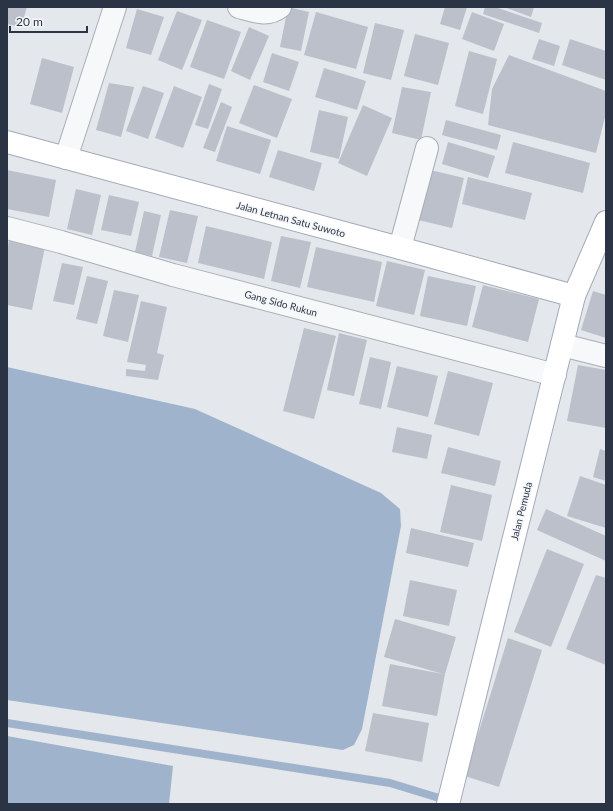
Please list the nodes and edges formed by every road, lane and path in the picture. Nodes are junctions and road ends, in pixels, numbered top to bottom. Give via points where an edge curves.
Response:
1 (115, 7) edge
2 (239, 7) edge
3 (280, 7) edge
4 (7, 142) edge
5 (427, 148) dead end
6 (66, 158) junction
7 (606, 222) edge
8 (7, 228) edge
9 (400, 248) junction
10 (574, 296) junction
11 (562, 345) junction
12 (606, 356) edge
13 (555, 376) junction
14 (448, 804) edge

1 - 6 street
2 - 3 street via 273,12
4 - 6 main road, Jalan Letnan Satu Suwoto
5 - 9 street
6 - 9 main road, Jalan Letnan Satu Suwoto
7 - 10 main road, Jalan Pemuda
8 - 13 street, Gang Sido Rukun via 173,275
9 - 10 main road, Jalan Letnan Satu Suwoto
10 - 11 main road, Jalan Pemuda
11 - 12 street
11 - 13 main road, Jalan Pemuda
13 - 14 main road, Jalan Pemuda

